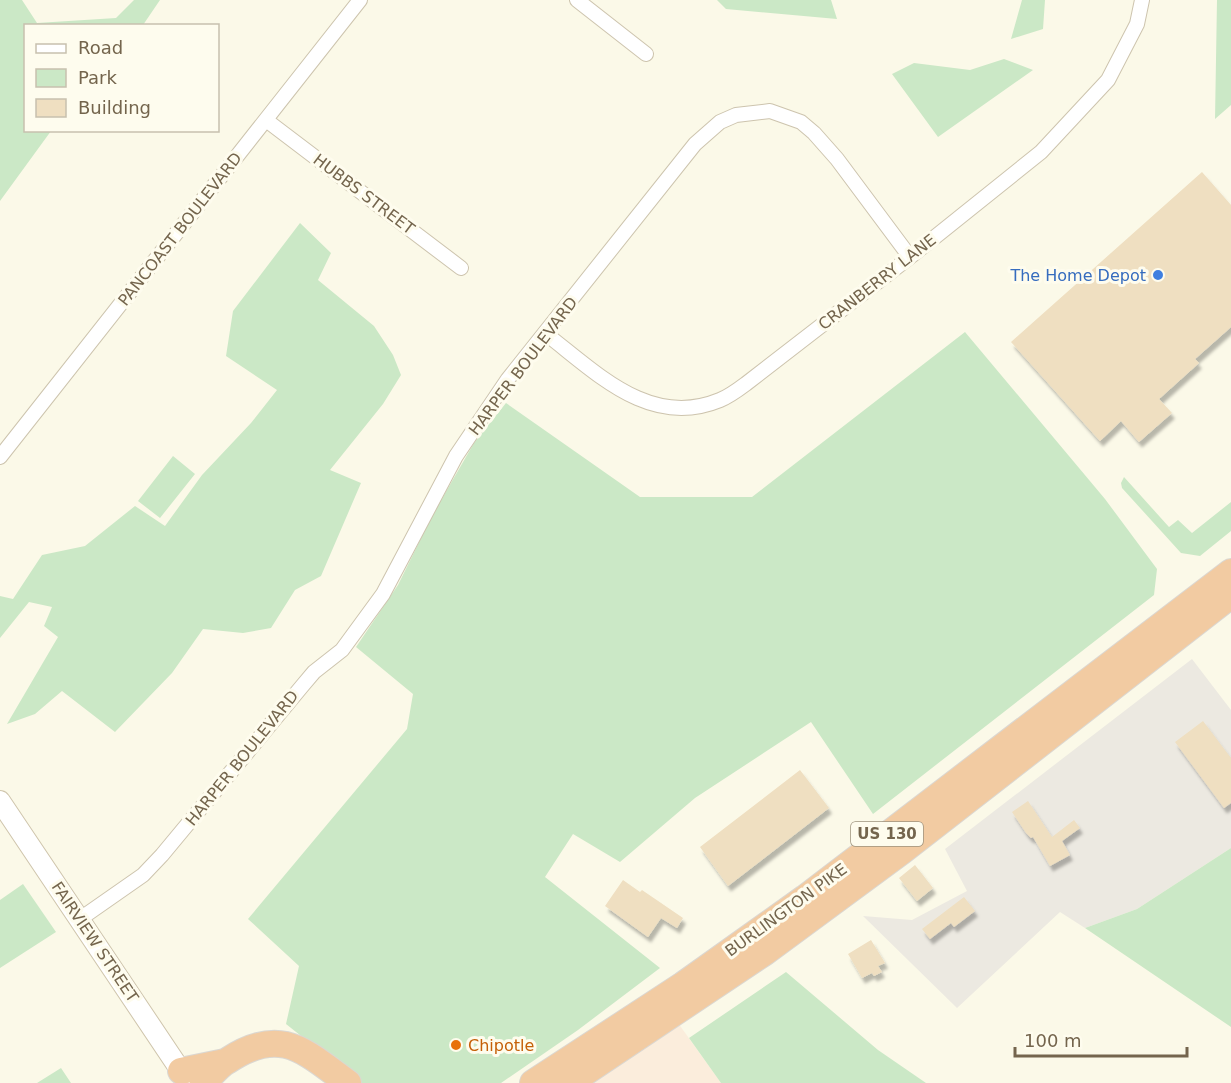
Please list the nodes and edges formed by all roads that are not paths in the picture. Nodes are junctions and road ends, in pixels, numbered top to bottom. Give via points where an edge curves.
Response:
1 (360, 0) edge
2 (577, 0) edge
3 (1142, 0) edge
4 (646, 54) dead end
5 (266, 120) junction
6 (910, 257) junction
7 (461, 268) dead end
8 (546, 334) junction
9 (0, 457) edge
10 (1231, 572) edge
11 (1231, 595) edge
12 (0, 801) edge
13 (80, 920) junction
14 (191, 1079) edge
15 (348, 1083) edge
16 (533, 1083) edge
17 (569, 1083) edge

1 - 5 street, PANCOAST BOULEVARD
2 - 4 street
3 - 6 street, CRANBERRY LANE via 1137,24 1108,80 1041,152
5 - 7 street, HUBBS STREET
5 - 9 street, PANCOAST BOULEVARD
6 - 8 street, CRANBERRY LANE via 747,383 708,404 679,408 647,404 616,388
6 - 8 street, HARPER BOULEVARD via 837,159 801,122 770,111 736,115 720,122 694,144
8 - 13 street, HARPER BOULEVARD via 508,379 456,456 383,594 342,650 314,672 143,875
10 - 16 highway, BURLINGTON PIKE / US 130 via 805,897 682,985
11 - 17 highway, BURLINGTON PIKE / US 130 via 902,851 673,1016
12 - 13 street, FAIRVIEW STREET
13 - 14 street, FAIRVIEW STREET
14 - 15 highway via 251,1048 283,1043 298,1048

